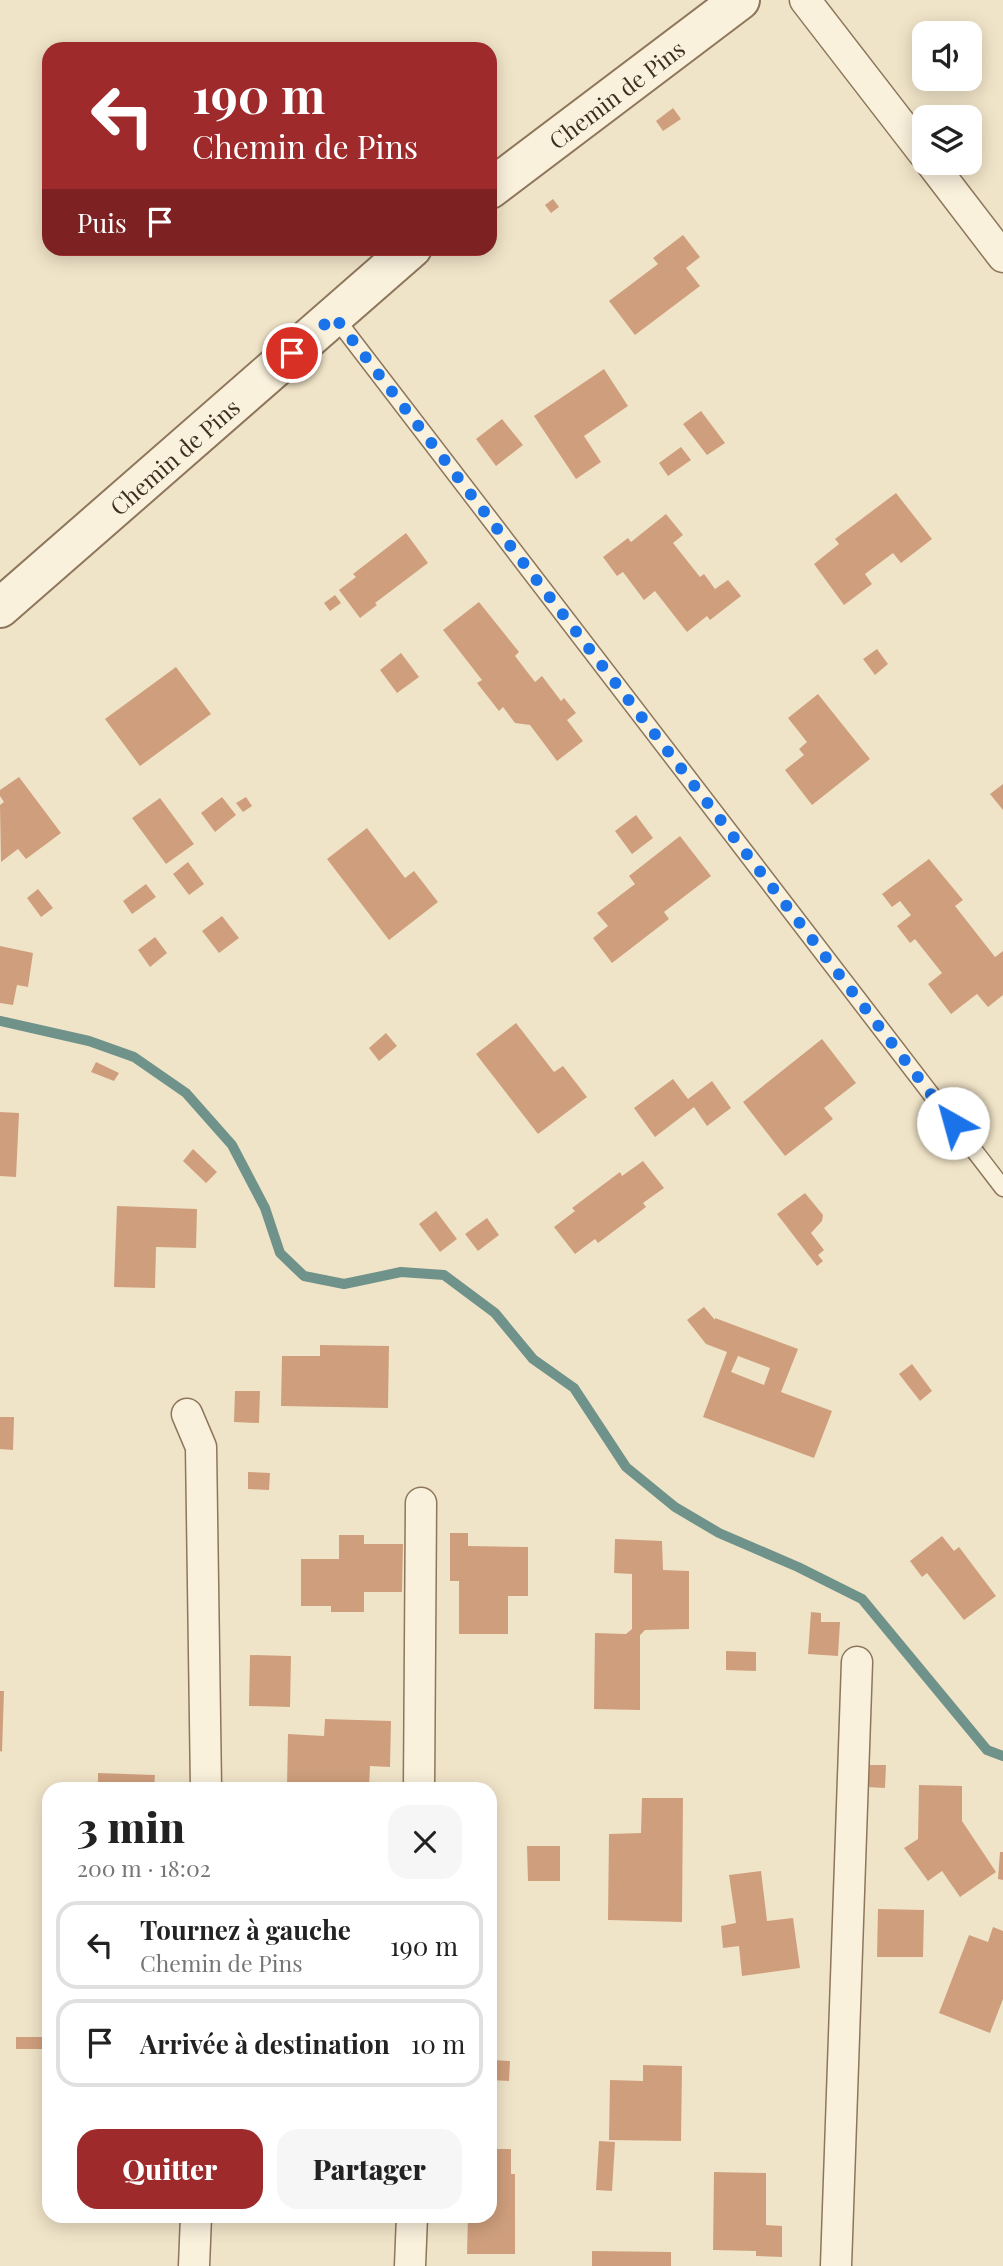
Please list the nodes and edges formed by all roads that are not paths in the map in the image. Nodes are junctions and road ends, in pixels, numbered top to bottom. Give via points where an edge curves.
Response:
1 (740, 0) edge
2 (806, 0) edge
3 (912, 138) edge
4 (940, 175) edge
5 (497, 184) edge
6 (403, 256) edge
7 (1003, 257) edge
8 (334, 316) junction
9 (0, 608) edge
10 (1003, 1188) edge
11 (187, 1414) dead end
12 (421, 1503) dead end
13 (857, 1662) dead end
14 (206, 1782) edge
15 (419, 1782) edge
16 (196, 2223) edge
17 (412, 2223) edge
18 (194, 2266) edge
19 (410, 2266) edge
20 (836, 2266) edge

1 - 5 street, Chemin de Pins
2 - 3 street
4 - 7 street
6 - 8 street, Chemin de Pins
8 - 9 street, Chemin de Pins
8 - 10 lane
11 - 14 street via 201,1447
12 - 15 street
13 - 20 street
16 - 18 street
17 - 19 street

